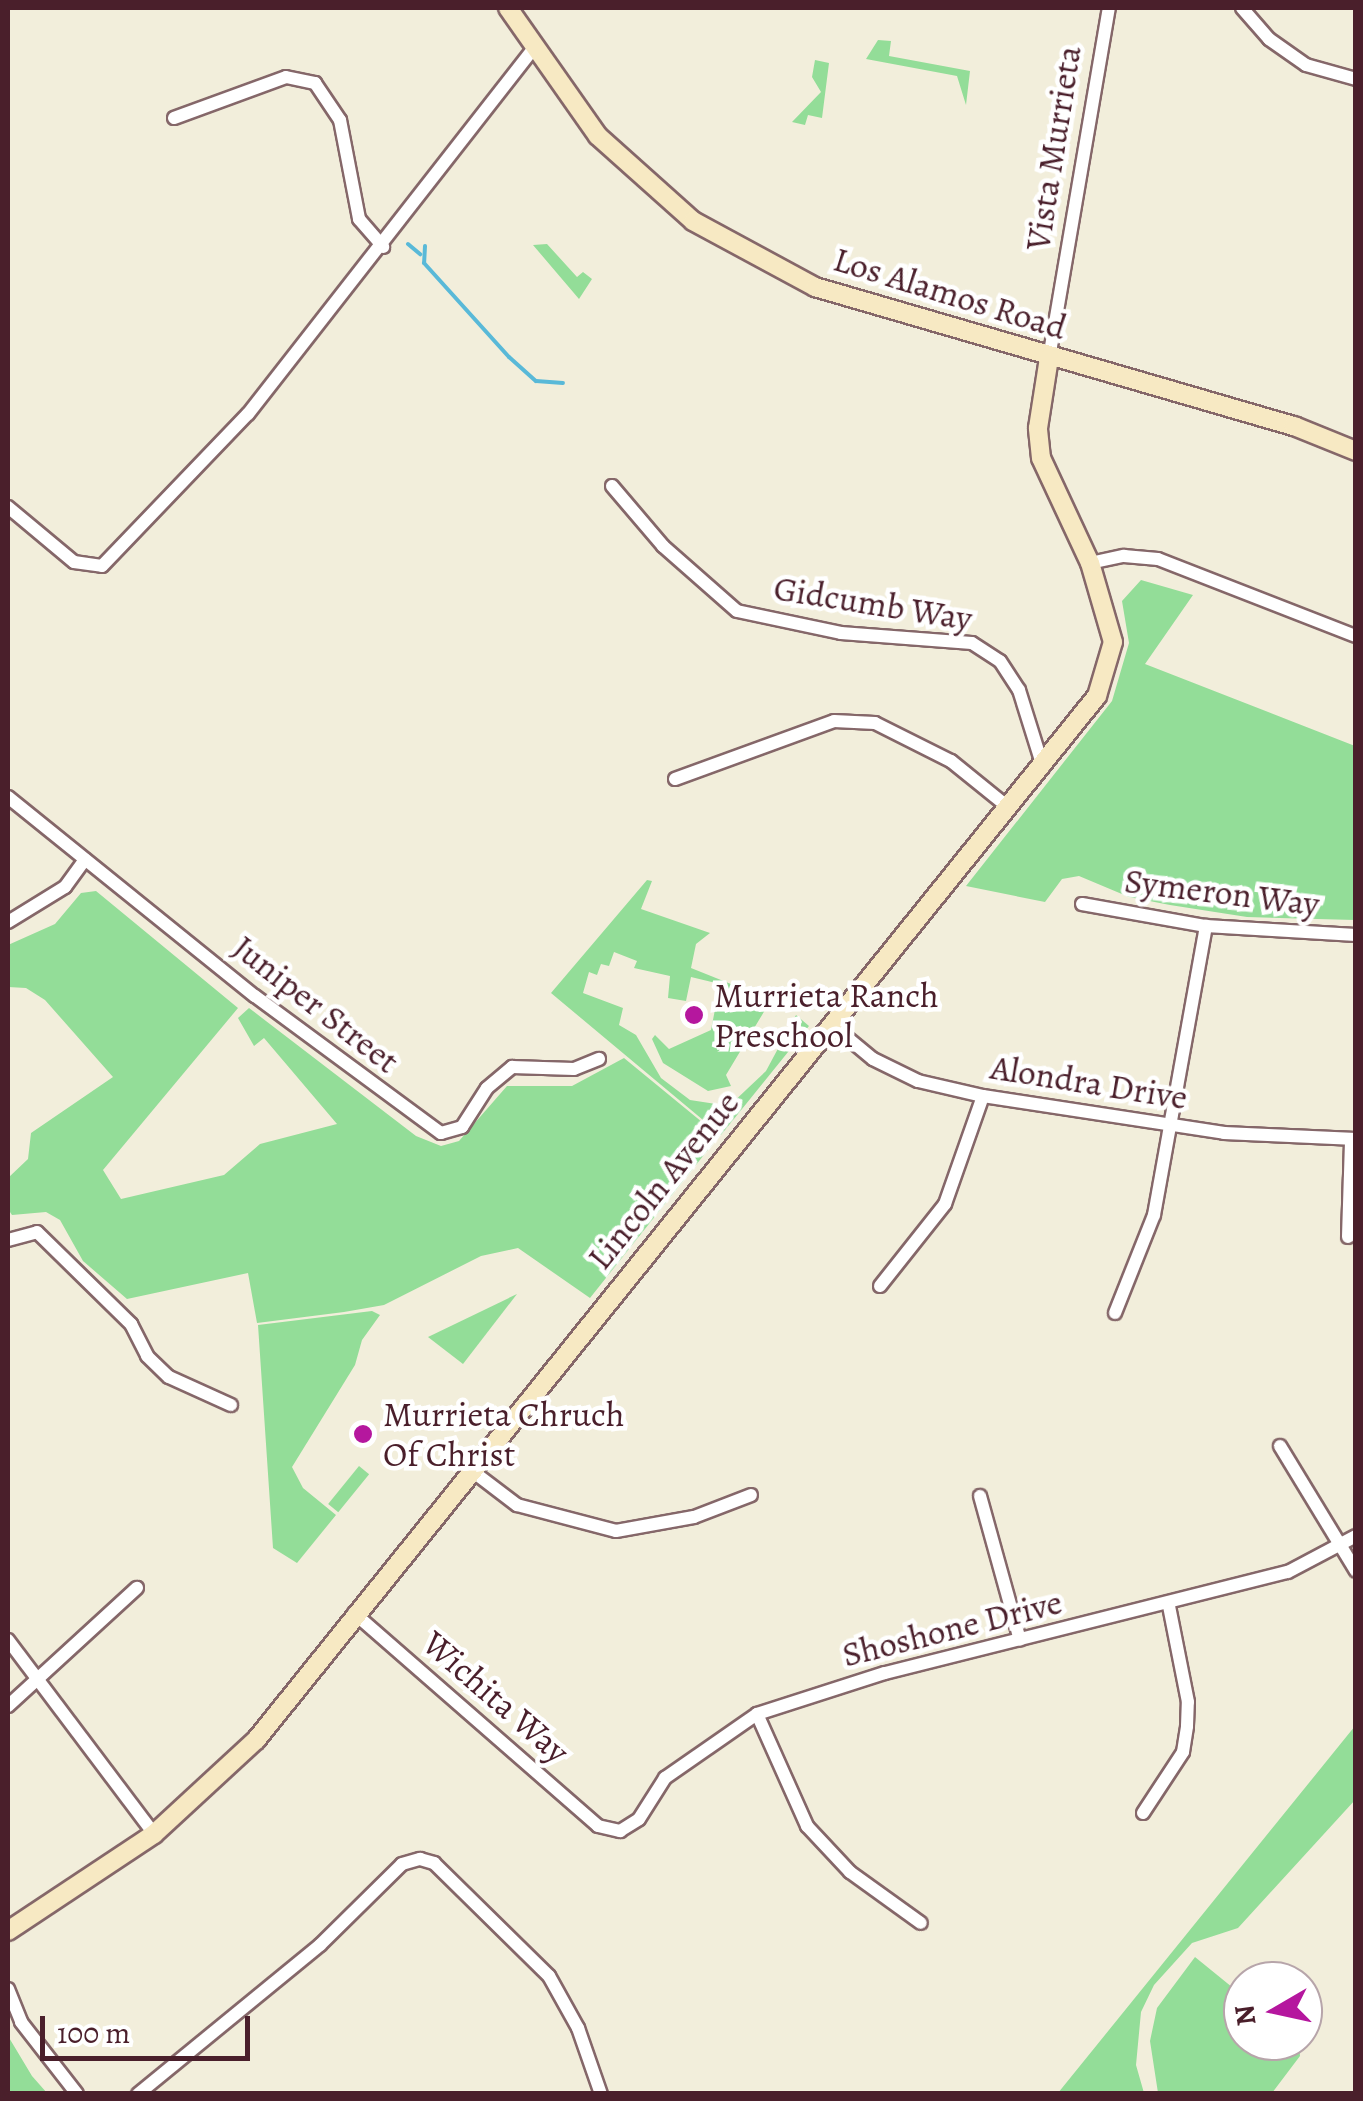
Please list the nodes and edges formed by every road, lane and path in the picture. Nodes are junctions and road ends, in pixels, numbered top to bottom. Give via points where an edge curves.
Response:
1 (508, 8) edge
2 (1109, 8) edge
3 (1242, 8) edge
4 (532, 49) junction
5 (1356, 79) edge
6 (174, 118) dead end
7 (383, 248) junction
8 (1050, 358) junction
9 (1356, 451) edge
10 (612, 486) dead end
11 (8, 507) edge
12 (1090, 563) junction
13 (1356, 636) edge
14 (1043, 767) junction
15 (675, 779) dead end
16 (8, 796) edge
17 (1009, 808) junction
18 (85, 859) junction
19 (1082, 904) dead end
20 (8, 922) edge
21 (1206, 926) junction
22 (1356, 935) edge
23 (832, 1025) junction
24 (599, 1060) dead end
25 (983, 1096) junction
26 (1168, 1126) junction
27 (1353, 1140) edge
28 (1348, 1237) dead end
29 (8, 1240) edge
30 (880, 1286) dead end
31 (1115, 1314) dead end
32 (230, 1405) dead end
33 (1280, 1446) dead end
34 (471, 1470) junction
35 (751, 1494) dead end
36 (980, 1496) dead end
37 (1356, 1536) edge
38 (1340, 1544) junction
39 (1356, 1571) edge
40 (137, 1588) dead end
41 (1168, 1606) junction
42 (354, 1613) junction
43 (8, 1640) edge
44 (1020, 1640) junction
45 (39, 1682) junction
46 (8, 1706) edge
47 (757, 1714) junction
48 (1144, 1813) dead end
49 (598, 1826) joint
50 (154, 1834) junction
51 (921, 1923) dead end
52 (8, 1931) edge
53 (8, 1990) edge
54 (77, 2094) edge
55 (138, 2094) edge
56 (601, 2094) edge

1 - 4 street, Los Alamos Road
2 - 8 street, Vista Murrieta
3 - 5 street via 1269,39 1306,65
4 - 7 street
4 - 8 street, Los Alamos Road via 598,136 693,220 815,288
6 - 7 street via 286,77 316,83 340,120 359,219
7 - 11 street via 248,414 102,566 74,562
8 - 9 street, Los Alamos Road via 1294,426
8 - 12 street, Lincoln Avenue via 1040,458
10 - 14 street, Gidcumb Way via 663,546 738,612 841,633 972,643 1000,661 1019,690
12 - 13 street via 1158,559
12 - 14 street, Lincoln Avenue via 1114,642 1097,696
14 - 17 street, Lincoln Avenue
15 - 17 street via 834,721 875,723 951,760
16 - 18 street, Juniper Street
17 - 23 street, Lincoln Avenue
18 - 20 street via 65,887
18 - 24 street, Juniper Street via 441,1134 462,1127 486,1088 512,1067 574,1069
19 - 21 street, Symeron Way
21 - 22 street, Symeron Way
21 - 26 street
23 - 25 street, Alondra Drive via 874,1059 918,1081
23 - 34 street, Lincoln Avenue
25 - 26 street, Alondra Drive
25 - 30 street via 946,1204
26 - 27 street, Alondra Drive
26 - 31 street via 1154,1215
27 - 28 street
29 - 32 street via 39,1234 131,1324 147,1356 169,1377
33 - 38 street
34 - 35 street via 517,1504 616,1531 694,1517
34 - 42 street, Lincoln Avenue
36 - 44 street
37 - 38 street, Shoshone Drive
38 - 39 street
38 - 41 street, Shoshone Drive via 1288,1572
40 - 45 street
41 - 44 street, Shoshone Drive
41 - 48 street via 1187,1726 1182,1752
42 - 49 street, Wichita Way
42 - 50 street, Lincoln Avenue via 256,1740
43 - 45 street
44 - 47 street, Shoshone Drive
45 - 46 street
45 - 50 street
47 - 49 street, Shoshone Drive via 665,1778 632,1827
47 - 51 street via 806,1826 850,1872
50 - 52 street, Lincoln Avenue
53 - 54 street via 21,2022
55 - 56 street via 320,1945 402,1864 420,1859 434,1864 549,1976 578,2028

